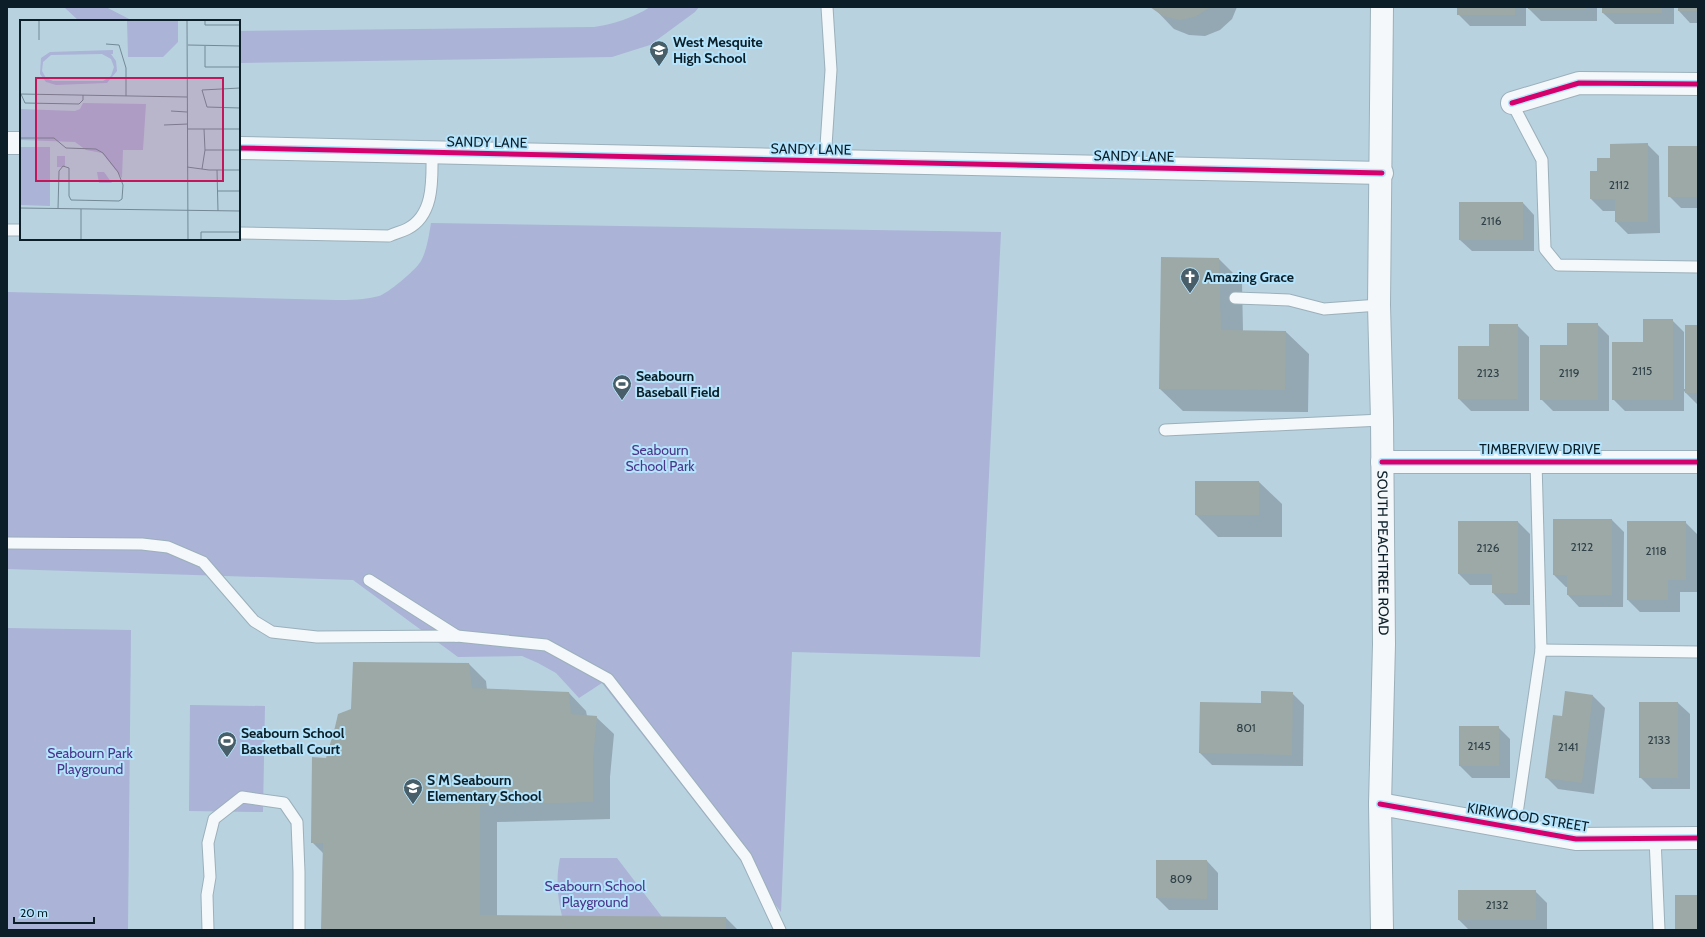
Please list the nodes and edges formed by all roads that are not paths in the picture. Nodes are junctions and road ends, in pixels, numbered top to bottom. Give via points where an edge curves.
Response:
1 (827, 7) edge
2 (1382, 7) edge
3 (1698, 84) edge
4 (1512, 103) joint
5 (7, 143) edge
6 (20, 143) edge
7 (240, 148) edge
8 (432, 152) junction
9 (825, 161) junction
10 (1382, 173) junction
11 (7, 230) edge
12 (20, 230) edge
13 (240, 233) edge
14 (1698, 267) edge
15 (1235, 298) dead end
16 (1379, 305) junction
17 (1382, 420) junction
18 (1165, 430) dead end
19 (1536, 461) junction
20 (1382, 462) junction
21 (1698, 462) edge
22 (7, 543) edge
23 (369, 580) dead end
24 (457, 636) junction
25 (1541, 650) junction
26 (1698, 652) edge
27 (1380, 804) junction
28 (1515, 828) junction
29 (1655, 838) junction
30 (1698, 838) edge
31 (208, 930) edge
32 (299, 930) edge
33 (780, 930) edge
34 (1382, 930) edge
35 (1659, 930) edge

1 - 9 lane via 831,70
2 - 10 street, SOUTH PEACHTREE ROAD
3 - 4 street via 1579,83
4 - 14 lane via 1542,160 1545,249 1558,265
5 - 6 street
7 - 8 street, SANDY LANE
8 - 9 street, SANDY LANE
8 - 13 lane via 432,186 429,201 421,217 408,228 389,236
9 - 10 street, SANDY LANE
10 - 16 street, SOUTH PEACHTREE ROAD
11 - 12 lane
15 - 16 lane via 1289,300 1324,308
16 - 17 street, SOUTH PEACHTREE ROAD
17 - 18 lane
17 - 20 street, SOUTH PEACHTREE ROAD
19 - 20 street, TIMBERVIEW DRIVE
19 - 21 street, TIMBERVIEW DRIVE
19 - 25 lane
20 - 27 street, SOUTH PEACHTREE ROAD via 1384,644
22 - 24 lane via 142,544 168,547 202,562 254,620 272,632 317,637
23 - 24 lane
24 - 33 lane via 546,645 608,679 746,857
25 - 26 lane
25 - 28 lane
27 - 28 street, KIRKWOOD STREET
27 - 34 street, SOUTH PEACHTREE ROAD
28 - 29 street, KIRKWOOD STREET via 1576,839
29 - 30 street, KIRKWOOD STREET
29 - 35 lane
31 - 32 lane via 208,843 214,820 242,797 284,803 297,822

